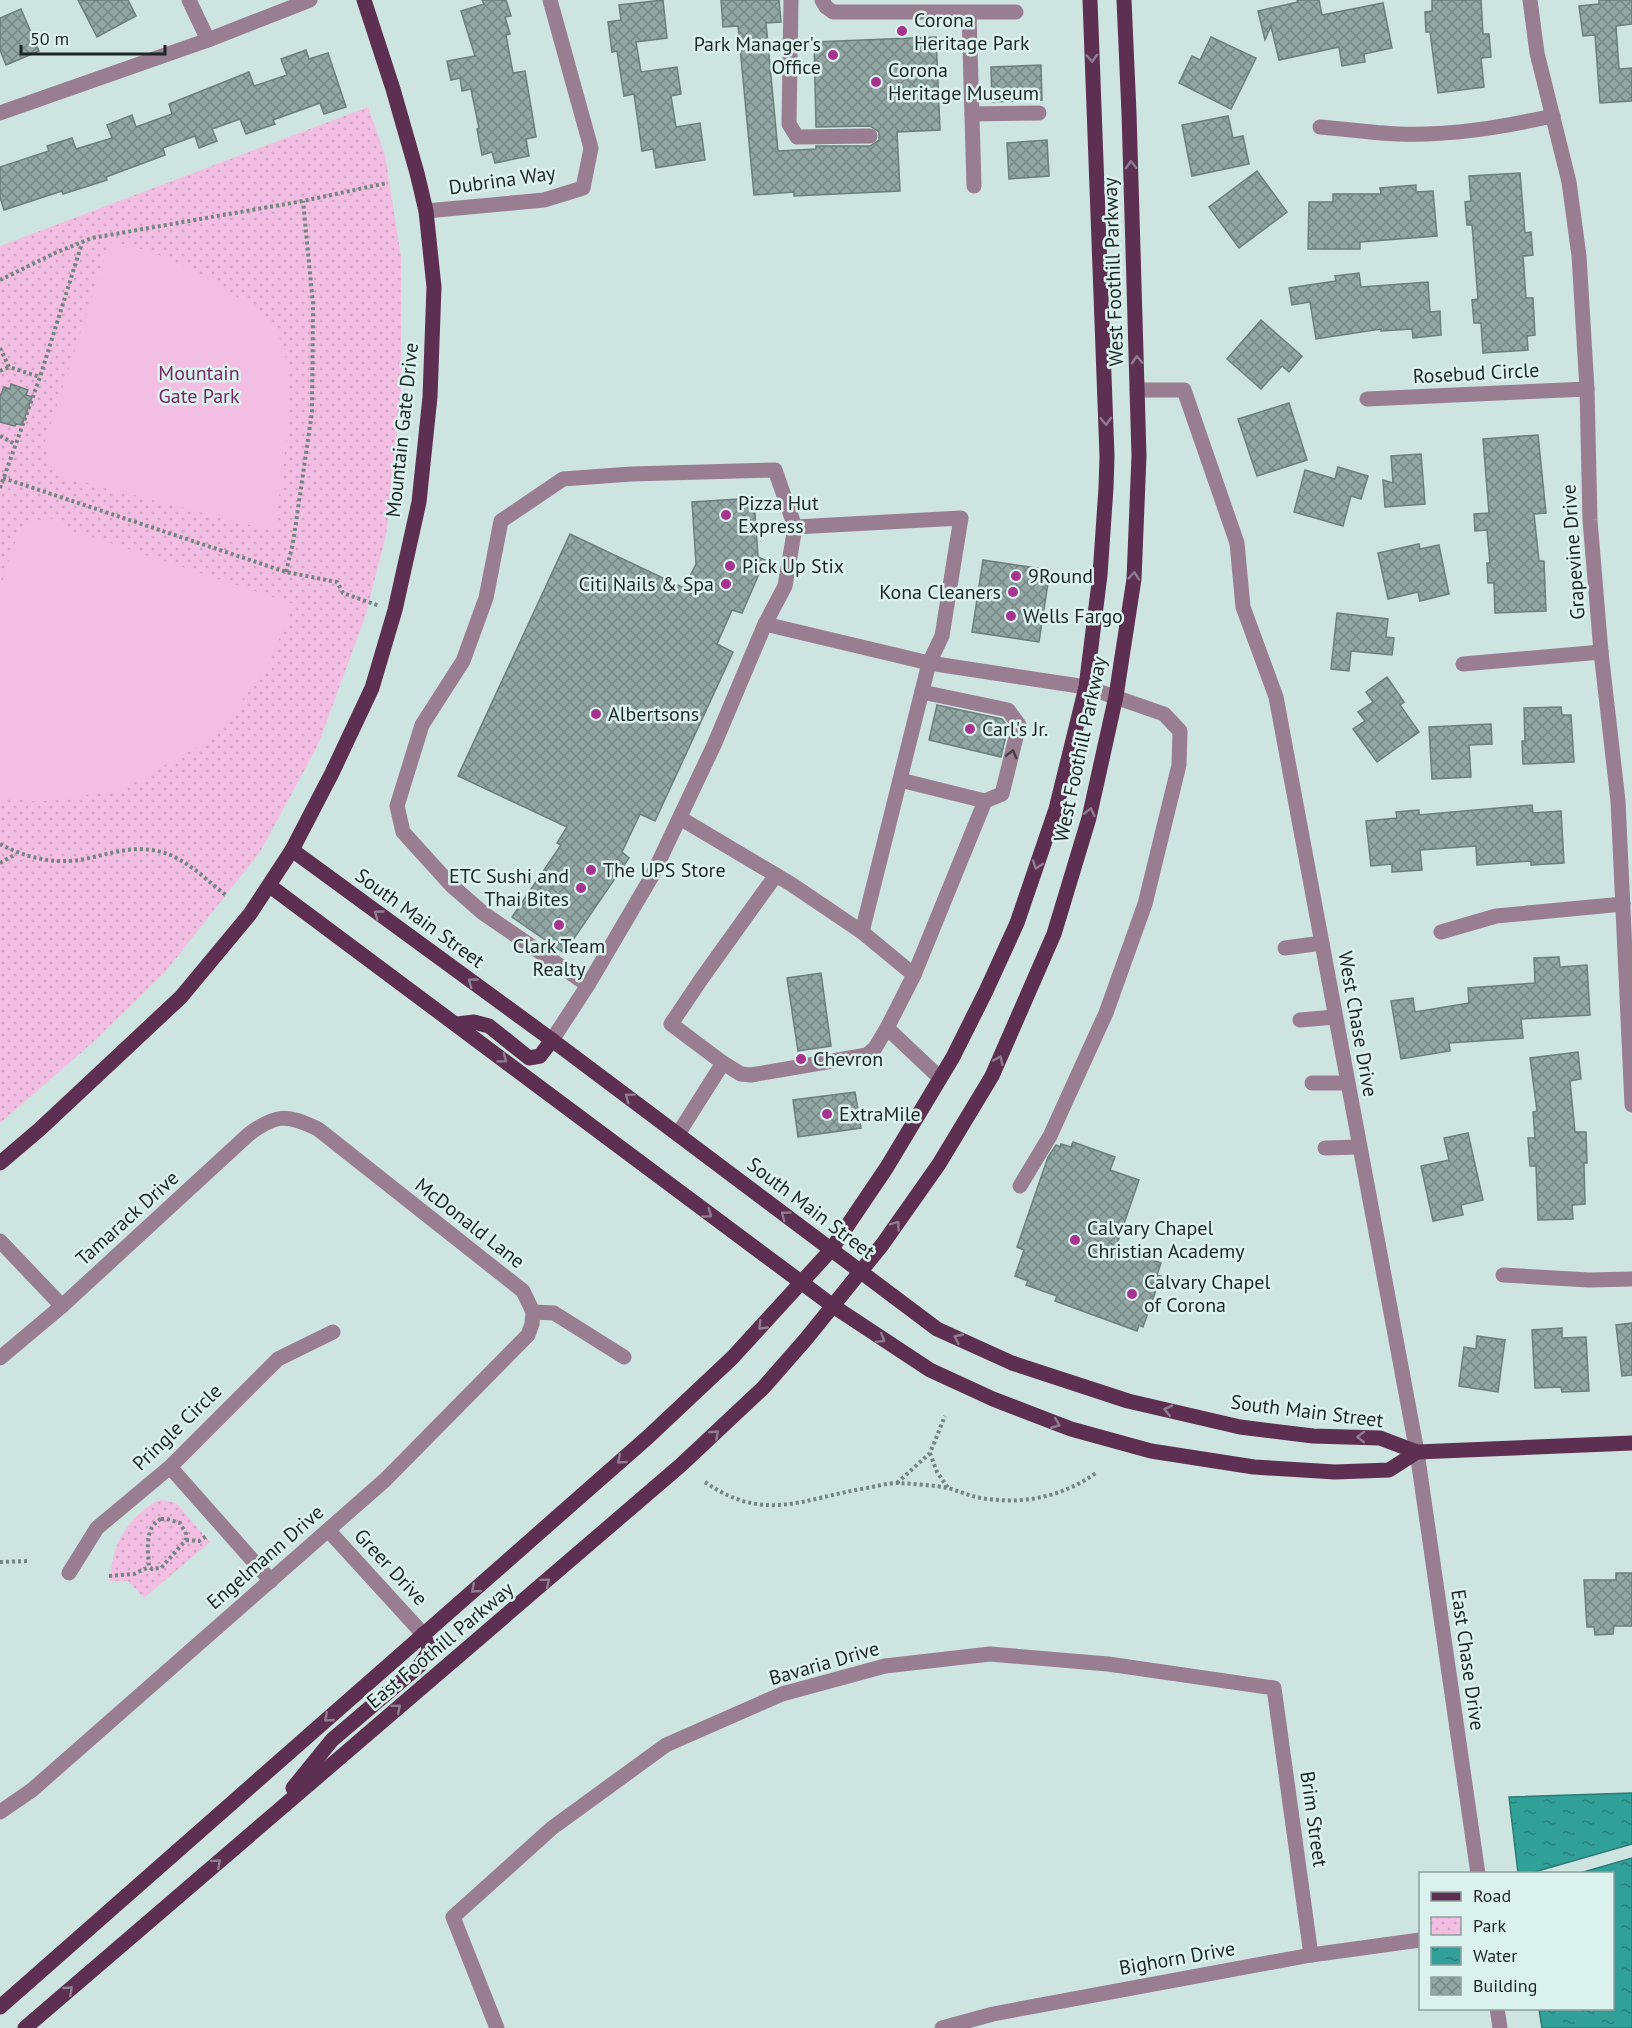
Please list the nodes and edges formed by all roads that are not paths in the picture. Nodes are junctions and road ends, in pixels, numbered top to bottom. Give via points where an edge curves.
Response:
1 (189, 0) edge
2 (310, 0) edge
3 (364, 0) edge
4 (550, 0) edge
5 (791, 0) edge
6 (822, 0) edge
7 (1090, 0) edge
8 (1124, 0) edge
9 (1530, 0) edge
10 (1016, 12) dead end
11 (969, 13) junction
12 (207, 40) junction
13 (0, 113) edge
14 (1039, 113) dead end
15 (972, 114) junction
16 (1554, 116) junction
17 (1320, 127) dead end
18 (870, 136) dead end
19 (974, 186) dead end
20 (426, 211) junction
21 (1587, 389) junction
22 (1137, 390) junction
23 (1367, 399) dead end
24 (795, 527) junction
25 (765, 624) junction
26 (1601, 652) junction
27 (929, 663) junction
28 (1463, 664) dead end
29 (1086, 687) junction
30 (922, 692) junction
31 (1116, 696) junction
32 (900, 780) junction
33 (1625, 800) edge
34 (986, 801) junction
35 (680, 818) junction
36 (292, 850) junction
37 (776, 875) junction
38 (270, 886) junction
39 (1623, 904) junction
40 (862, 932) junction
41 (1441, 932) dead end
42 (1322, 943) junction
43 (1285, 948) dead end
44 (914, 975) junction
45 (588, 985) junction
46 (1335, 1017) junction
47 (1300, 1020) dead end
48 (457, 1024) junction
49 (887, 1028) junction
50 (552, 1040) junction
51 (723, 1063) junction
52 (940, 1078) junction
53 (1312, 1083) dead end
54 (1347, 1083) junction
55 (1632, 1105) edge
56 (286, 1118) joint
57 (678, 1134) junction
58 (1359, 1147) junction
59 (1325, 1148) dead end
60 (0, 1163) edge
61 (1020, 1186) dead end
62 (0, 1241) edge
63 (831, 1250) junction
64 (860, 1272) junction
65 (1503, 1275) dead end
66 (1632, 1279) edge
67 (802, 1283) junction
68 (62, 1306) junction
69 (833, 1306) junction
70 (533, 1312) junction
71 (333, 1332) dead end
72 (0, 1358) edge
73 (624, 1358) dead end
74 (1632, 1443) edge
75 (1416, 1452) junction
76 (170, 1467) junction
77 (328, 1530) junction
78 (69, 1573) dead end
79 (271, 1581) junction
80 (423, 1634) junction
81 (1274, 1688) joint
82 (0, 1812) edge
83 (268, 1818) junction
84 (1478, 1872) edge
85 (1419, 1940) edge
86 (1311, 1955) junction
87 (0, 2007) edge
88 (1497, 2010) edge
89 (25, 2028) edge
90 (497, 2028) edge
91 (942, 2028) edge
92 (1500, 2028) edge

1 - 12 street
2 - 12 street
3 - 20 main road, Mountain Gate Drive
4 - 20 street, Dubrina Way via 591,148 583,188 544,200
5 - 18 street via 790,129 797,137
6 - 11 street via 833,12
7 -> 29 main road, West Foothill Parkway via 1107,456 1100,575
22 -> 8 main road, West Foothill Parkway
9 - 16 street, Grapevine Drive via 1537,53
10 - 11 street
11 - 15 street
12 - 13 street
14 - 15 street
15 - 19 street
16 - 17 street via 1461,132 1398,134
16 - 21 street, Grapevine Drive via 1580,256
20 - 36 main road, Mountain Gate Drive via 434,287 430,398 419,502 395,610 372,688
21 - 23 street, Rosebud Circle
21 - 26 street, Grapevine Drive via 1590,520
31 -> 22 main road, West Foothill Parkway via 1134,579 1139,456
22 - 42 street, West Chase Drive via 1184,390 1237,543 1243,607 1276,697
24 - 25 street via 785,586
24 - 27 street via 961,519 942,636
24 - 45 street via 775,470 563,479 501,521 486,598 463,661 422,725 397,806 403,832 451,885 483,913
25 - 27 street
25 - 35 street
26 - 28 street
26 - 33 street, Grapevine Drive
27 - 29 street
27 - 30 street
29 - 31 street
29 -> 52 main road, West Foothill Parkway via 1056,809 1017,923 954,1057
30 - 32 street
34 -> 30 street via 1002,794 1019,725 1008,710
31 - 61 street via 1164,714 1180,731 1179,765 1145,904 1106,1013 1050,1136
64 -> 31 main road, West Foothill Parkway via 939,1164 992,1076 1025,1005 1054,934 1089,818
32 - 34 street
32 - 40 street
33 - 39 street, Grapevine Drive
34 - 44 street
35 - 37 street
35 - 45 street via 652,876
36 - 38 main road
50 -> 36 main road, South Main Street
37 - 40 street
37 - 51 street via 671,1024
38 - 48 main road
38 - 60 main road via 182,997
39 - 41 street via 1496,916
39 - 55 street, Grapevine Drive
40 - 44 street
42 - 43 street
42 - 46 street, West Chase Drive
44 - 49 street
45 - 50 street
46 - 47 street
46 - 54 street, West Chase Drive
48 - 50 main road via 474,1022 489,1026 529,1058 540,1056
48 -> 67 main road
49 - 51 street via 867,1055 751,1075 741,1074
49 - 52 street
57 -> 50 main road, South Main Street
51 - 57 street
52 - 63 main road, West Foothill Parkway
53 - 54 street
54 - 58 street, West Chase Drive
56 - 68 street, Tamarack Drive via 266,1122 249,1134
56 - 70 street, McDonald Lane via 318,1129 523,1291
63 -> 57 main road, South Main Street
58 - 59 street
58 - 75 street, West Chase Drive
62 - 68 street
63 - 64 main road, South Main Street
63 - 67 main road, East Foothill Parkway
64 - 69 main road, East Foothill Parkway
75 -> 64 main road, South Main Street via 1380,1438 1313,1436 1240,1427 1074,1384 1012,1363 937,1329
65 - 66 street
67 - 69 main road
67 -> 80 main road, East Foothill Parkway via 732,1358 648,1437
68 - 72 street, Tamarack Drive
69 -> 75 main road via 930,1370 993,1399 1071,1430 1151,1451 1254,1467 1335,1472 1389,1470
83 -> 69 main road, East Foothill Parkway via 681,1465 763,1388
70 - 73 street via 554,1313
70 - 77 street, Engelmann Drive via 528,1335 385,1480
71 - 76 street, Pringle Circle via 278,1359
74 - 75 main road, South Main Street
75 - 84 street, East Chase Drive
76 - 78 street, Pringle Circle via 97,1528
76 - 79 street
77 - 79 street, Engelmann Drive
77 - 80 street, Greer Drive
79 - 82 street, Engelmann Drive via 32,1790
80 - 83 main road via 430,1650 420,1665 332,1740
80 -> 87 main road, East Foothill Parkway
81 - 86 street, Brim Street
81 - 90 street, Bavaria Drive via 1108,1664 990,1654 885,1666 782,1694 666,1744 552,1828 453,1917
89 -> 83 main road, East Foothill Parkway
85 - 86 street, Bighorn Drive
86 - 91 street, Bighorn Drive via 993,2014
88 - 92 street

